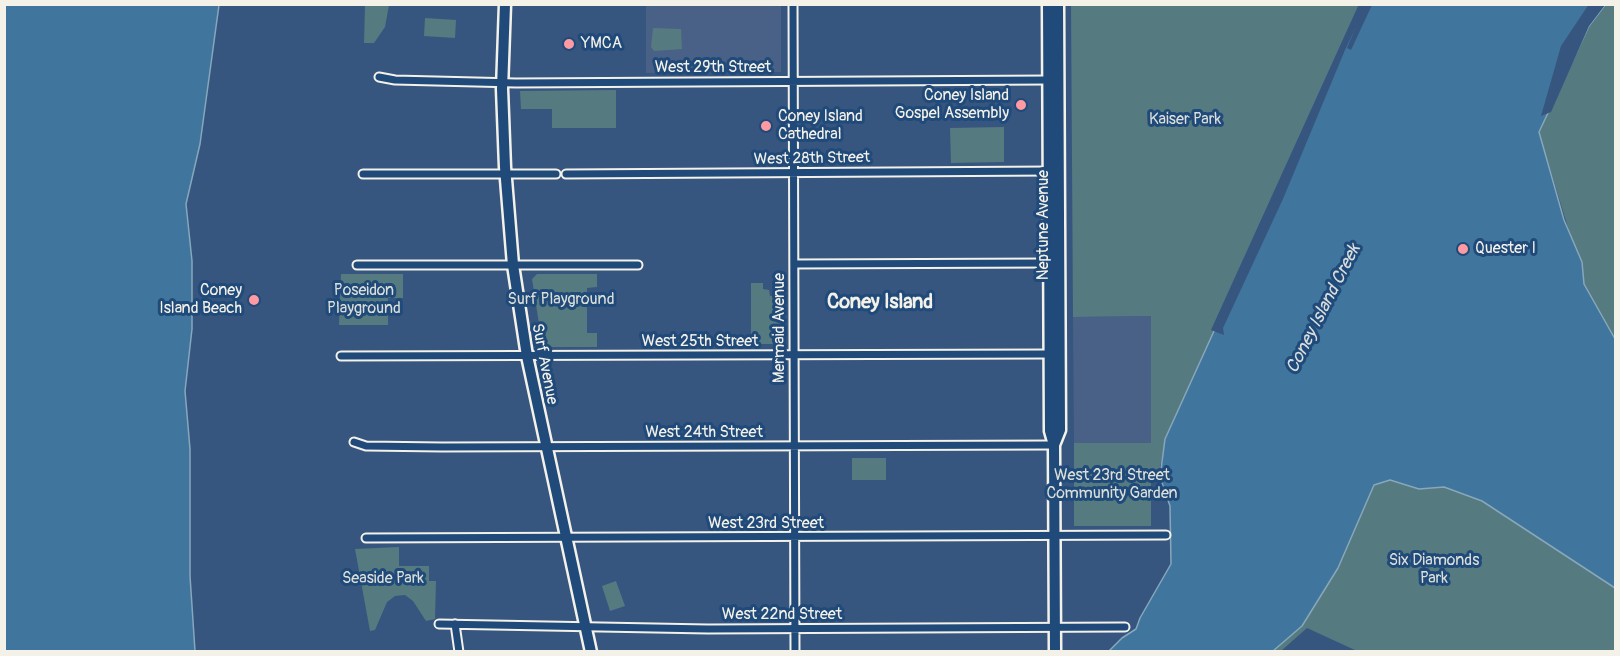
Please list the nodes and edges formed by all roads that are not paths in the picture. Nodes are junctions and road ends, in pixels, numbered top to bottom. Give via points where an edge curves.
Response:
1 (505, 4) edge
2 (793, 4) edge
3 (1048, 4) edge
4 (1058, 4) edge
5 (379, 76) dead end
6 (1048, 80) junction
7 (503, 81) junction
8 (793, 82) junction
9 (1054, 171) junction
10 (793, 173) junction
11 (363, 174) dead end
12 (505, 174) junction
13 (555, 174) dead end
14 (566, 174) dead end
15 (1050, 263) junction
16 (794, 264) junction
17 (357, 265) dead end
18 (513, 265) junction
19 (638, 265) dead end
20 (1055, 354) junction
21 (794, 355) junction
22 (341, 356) dead end
23 (527, 356) junction
24 (354, 442) dead end
25 (1054, 445) junction
26 (794, 446) junction
27 (546, 447) junction
28 (1055, 535) junction
29 (1166, 535) dead end
30 (795, 537) junction
31 (366, 538) dead end
32 (566, 538) junction
33 (439, 624) dead end
34 (455, 624) junction
35 (586, 627) junction
36 (1055, 627) junction
37 (1125, 627) dead end
38 (795, 628) junction
39 (459, 651) edge
40 (591, 651) edge
41 (795, 651) edge
42 (1056, 651) edge

1 - 7 main road, Surf Avenue
2 - 8 street, Mermaid Avenue
3 - 6 main road, Neptune Avenue
4 - 9 main road, Neptune Avenue
5 - 7 street, West 29th Street via 395,80
6 - 8 street, West 29th Street
6 - 9 main road, Neptune Avenue
7 - 8 street, West 29th Street
7 - 12 main road, Surf Avenue
8 - 10 street, Mermaid Avenue
9 - 10 street, West 28th Street
9 - 15 main road, Neptune Avenue
9 - 20 main road, Neptune Avenue
10 - 14 street, West 28th Street
10 - 16 street, Mermaid Avenue
11 - 12 street
12 - 13 street
12 - 18 main road, Surf Avenue
15 - 16 street
15 - 20 main road, Neptune Avenue
16 - 21 street, Mermaid Avenue
17 - 18 street
18 - 19 street
18 - 23 main road, Surf Avenue
20 - 21 street, West 25th Street
20 - 25 main road, Neptune Avenue via 1050,431
21 - 23 street, West 25th Street
21 - 26 street, Mermaid Avenue
22 - 23 street, West 25th Street
23 - 27 main road, Surf Avenue
24 - 27 street, West 24th Street via 366,446
25 - 26 street, West 24th Street
25 - 28 main road, Neptune Avenue
26 - 27 street, West 24th Street
26 - 30 street, Mermaid Avenue
27 - 32 main road, Surf Avenue
28 - 29 street, West 23rd Street
28 - 30 street, West 23rd Street
28 - 36 main road, Neptune Avenue
30 - 32 street, West 23rd Street
30 - 38 street, Mermaid Avenue
31 - 32 street, West 23rd Street
32 - 35 main road, Surf Avenue
33 - 34 street, West 22nd Street
34 - 35 street, West 22nd Street
34 - 39 street
35 - 38 street, West 22nd Street
35 - 40 main road, Surf Avenue
36 - 37 street, West 22nd Street
36 - 38 street, West 22nd Street
36 - 42 main road, Neptune Avenue
38 - 41 street, Mermaid Avenue

